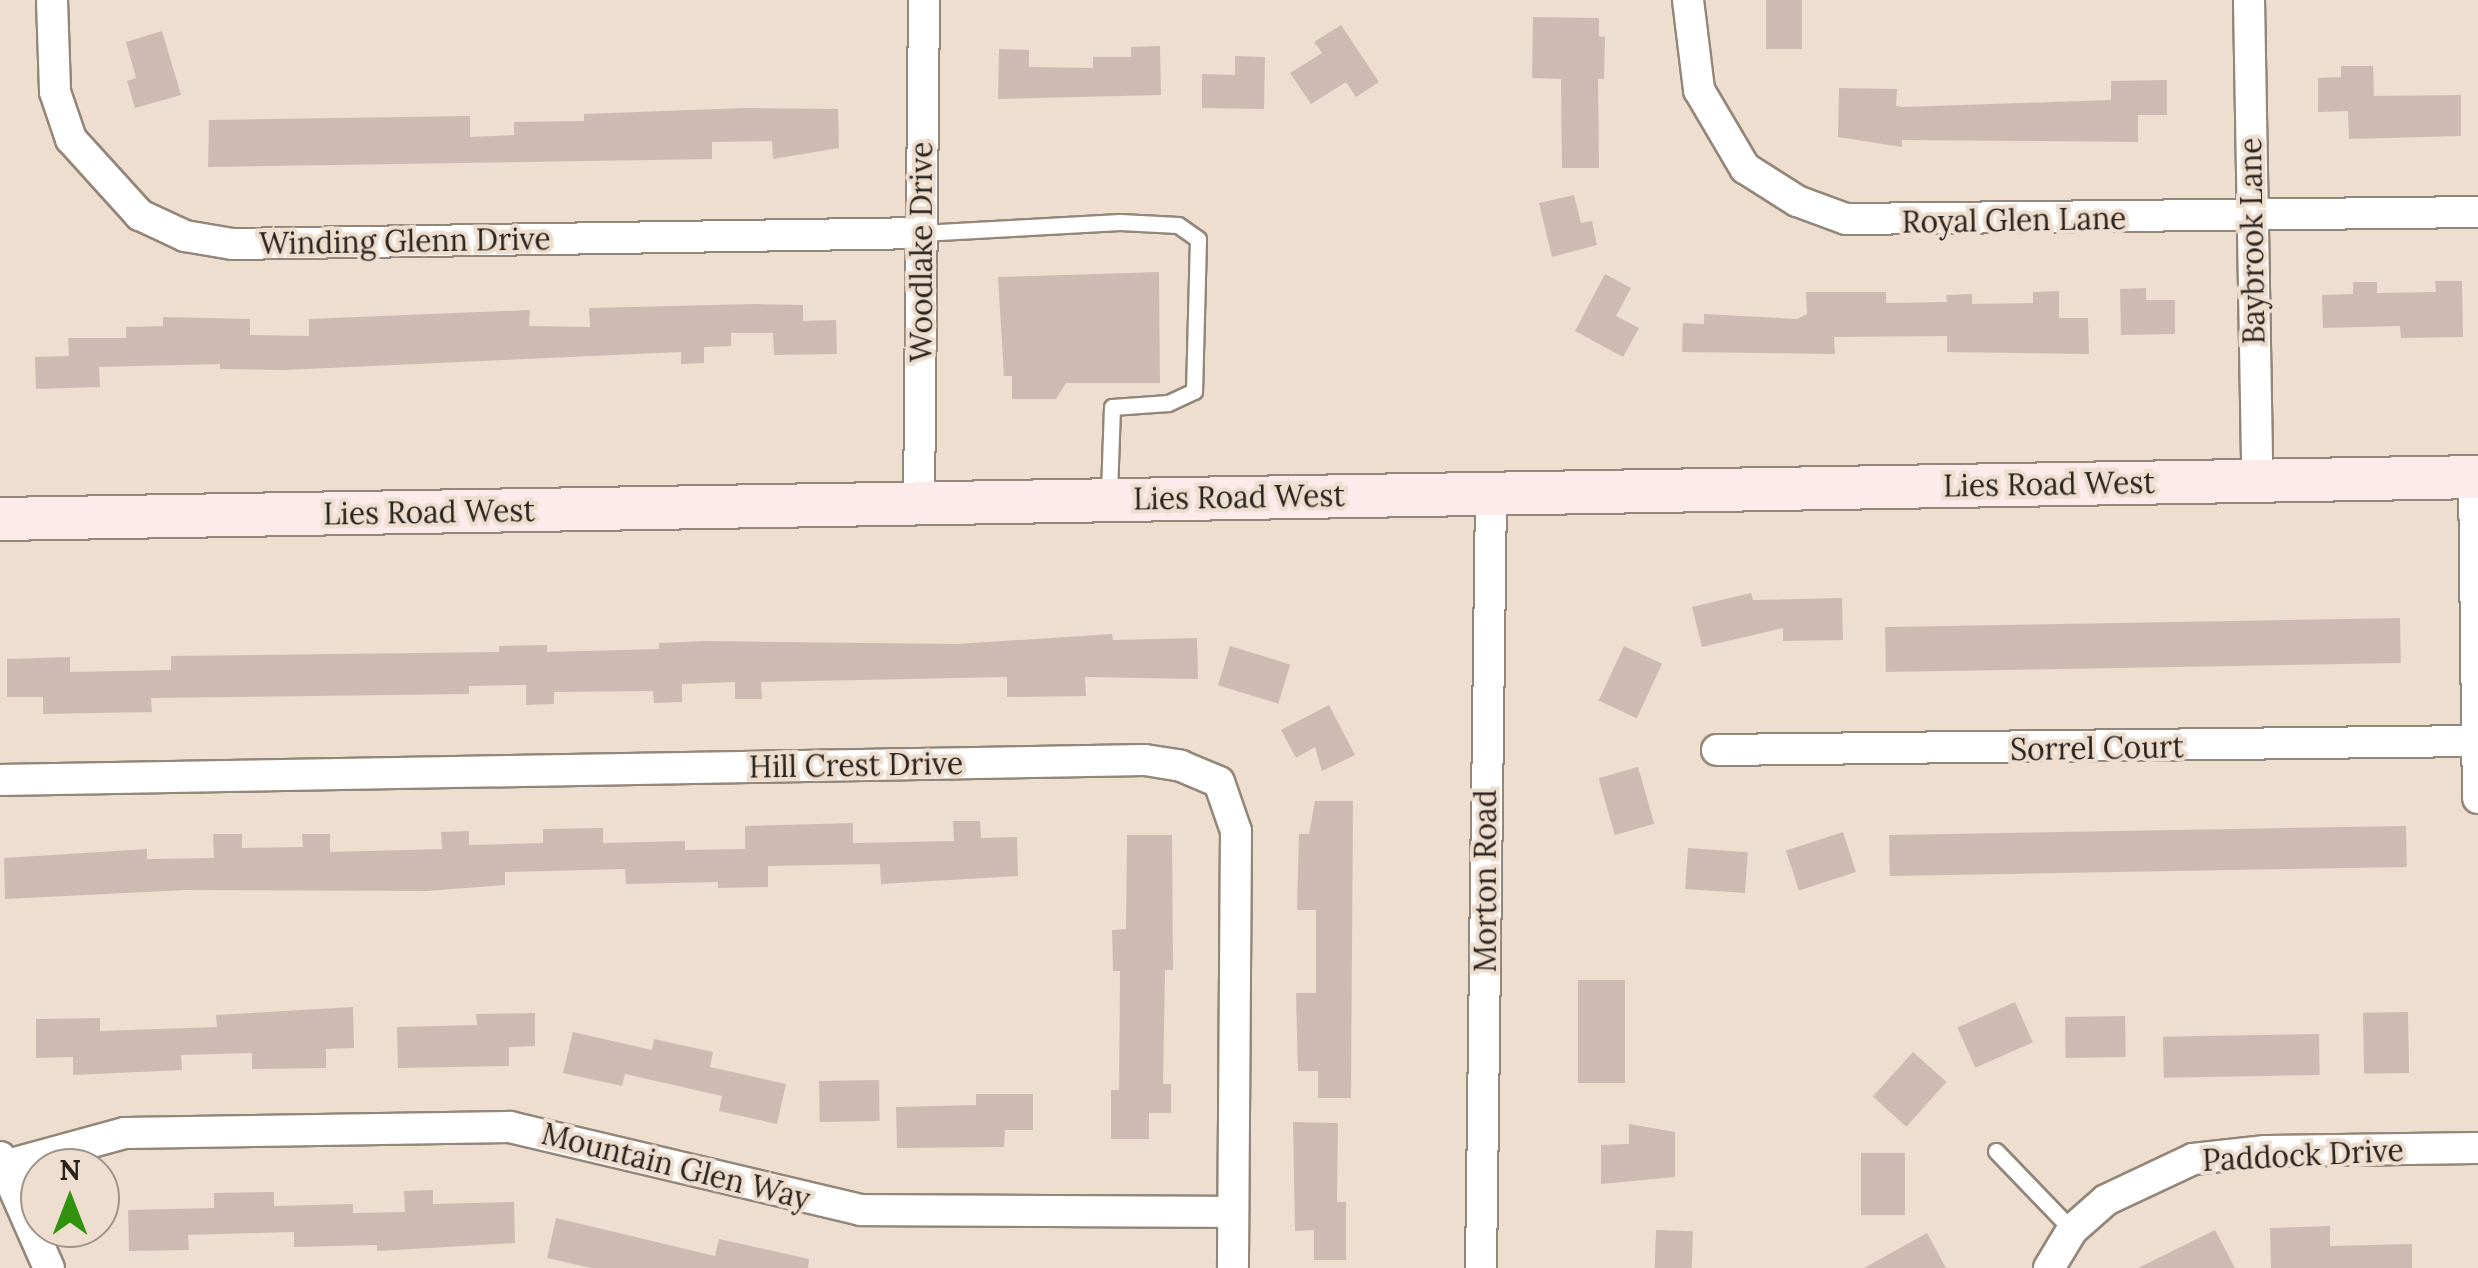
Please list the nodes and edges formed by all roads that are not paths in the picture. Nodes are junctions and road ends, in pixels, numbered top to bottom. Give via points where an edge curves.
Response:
1 (52, 0) edge
2 (924, 0) edge
3 (1688, 0) edge
4 (2249, 0) edge
5 (2478, 212) edge
6 (2253, 216) junction
7 (921, 233) junction
8 (2476, 477) edge
9 (2258, 481) junction
10 (1491, 494) junction
11 (1109, 499) junction
12 (919, 503) junction
13 (0, 519) edge
14 (2477, 741) edge
15 (1717, 750) dead end
16 (0, 780) edge
17 (2478, 798) edge
18 (2478, 1148) edge
19 (1996, 1150) dead end
20 (1, 1163) edge
21 (1233, 1212) junction
22 (2072, 1230) junction
23 (49, 1268) edge
24 (1232, 1268) edge
25 (1481, 1268) edge
26 (2050, 1268) edge

1 - 7 street, Winding Glenn Drive via 55,92 71,140 140,214 185,236 232,244
2 - 7 street, Woodlake Drive
3 - 6 street, Royal Glen Lane via 1690,58 1709,113 1745,168 1821,212 1870,222
4 - 6 street, Baybrook Lane
5 - 6 street, Royal Glen Lane
6 - 9 street, Baybrook Lane
7 - 11 lane via 1120,222 1178,225 1198,240 1194,391 1168,403 1112,407
7 - 12 street, Woodlake Drive
8 - 9 street, Lies Road West
8 - 14 street
9 - 10 street, Lies Road West
10 - 11 street, Lies Road West
10 - 25 street, Morton Road
11 - 12 street, Lies Road West
12 - 13 street, Lies Road West
14 - 15 street, Sorrel Court
14 - 17 street
16 - 21 street, Hill Crest Drive via 1145,760 1181,766 1219,782 1236,831
18 - 22 street, Paddock Drive via 2266,1150 2192,1159 2135,1182
19 - 22 lane
20 - 21 street, Mountain Glen Way via 125,1133 510,1128 860,1210
20 - 23 street
21 - 24 street, Hill Crest Drive
22 - 26 street, Paddock Drive

